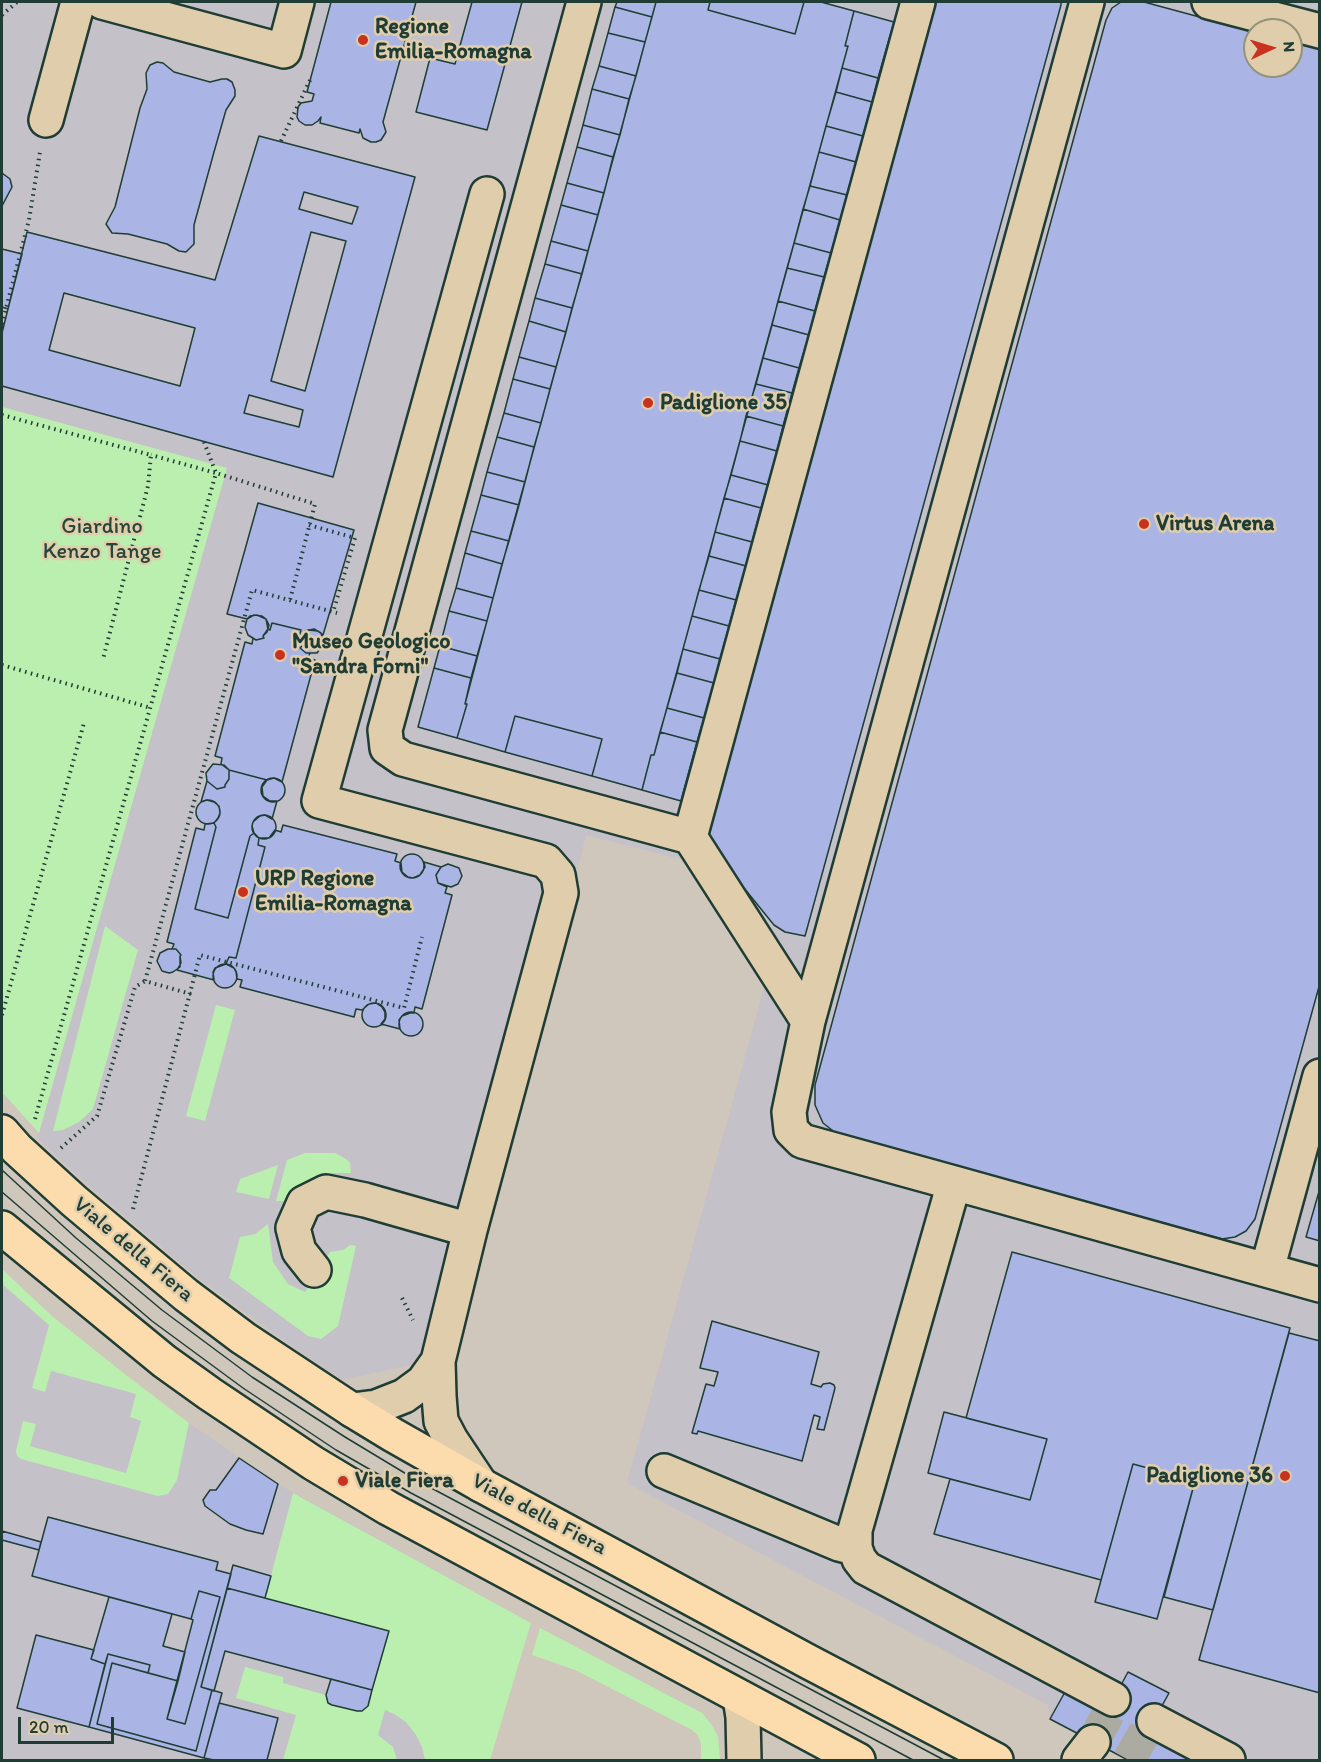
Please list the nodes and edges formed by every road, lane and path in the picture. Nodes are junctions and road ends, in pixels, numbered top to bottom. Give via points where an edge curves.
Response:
1 (16, 2) edge
2 (78, 2) edge
3 (102, 2) edge
4 (297, 2) edge
5 (584, 2) edge
6 (1087, 2) edge
7 (1209, 2) edge
8 (910, 3) edge
9 (2, 15) edge
10 (1320, 31) edge
11 (311, 78) dead end
12 (46, 120) joint
13 (281, 141) dead end
14 (487, 194) dead end
15 (2, 324) edge
16 (2, 415) edge
17 (204, 442) dead end
18 (151, 455) junction
19 (216, 473) junction
20 (309, 525) junction
21 (290, 600) junction
22 (333, 612) junction
23 (340, 614) dead end
24 (103, 659) dead end
25 (2, 664) edge
26 (151, 708) junction
27 (84, 723) dead end
28 (690, 837) junction
29 (422, 937) dead end
30 (145, 981) junction
31 (191, 994) junction
32 (2, 1015) edge
33 (808, 1022) junction
34 (1320, 1076) edge
35 (17, 1129) edge
36 (59, 1149) dead end
37 (954, 1183) junction
38 (133, 1209) dead end
39 (2, 1228) edge
40 (470, 1230) junction
41 (314, 1270) dead end
42 (1267, 1270) junction
43 (1320, 1285) edge
44 (438, 1361) junction
45 (352, 1410) junction
46 (664, 1471) dead end
47 (481, 1485) junction
48 (855, 1548) junction
49 (740, 1698) junction
50 (1113, 1699) dead end
51 (1154, 1721) dead end
52 (744, 1761) edge
53 (858, 1761) edge
54 (996, 1761) edge
55 (1228, 1761) edge

1 - 9 path
2 - 12 street
3 - 4 street via 284,51
5 - 28 street via 385,730 387,748 403,759
6 - 33 street
7 - 10 street
8 - 28 street
11 - 13 path
12 - 15 path via 29,220
14 - 40 street via 319,801 546,861 558,875 561,893
16 - 18 path
17 - 19 path
18 - 19 path
18 - 24 path via 148,486
19 - 20 path via 315,504
19 - 26 path
20 - 21 path
20 - 22 path via 354,538
21 - 22 path
21 - 30 path via 252,590
22 - 23 path
25 - 26 path
26 - 35 path
27 - 32 path
28 - 33 street
29 - 31 path via 404,1008 200,955
30 - 31 path
30 - 36 path via 135,987 97,1116
31 - 38 path
33 - 37 street via 789,1112 791,1130 802,1141
34 - 42 street
35 - 45 main road, Viale della Fiera via 17,1149 186,1295
37 - 42 street
37 - 48 street via 855,1530
39 - 49 main road via 186,1377 313,1463 388,1508
40 - 41 street via 326,1192 304,1203 292,1228 299,1251
40 - 44 street
42 - 43 street
44 - 45 street via 423,1382 404,1396 376,1407
44 - 47 street via 441,1421
45 - 47 main road, Viale della Fiera
46 - 48 street
47 - 54 main road, Viale della Fiera
48 - 50 street via 866,1568
49 - 52 street
49 - 53 main road
51 - 55 street

